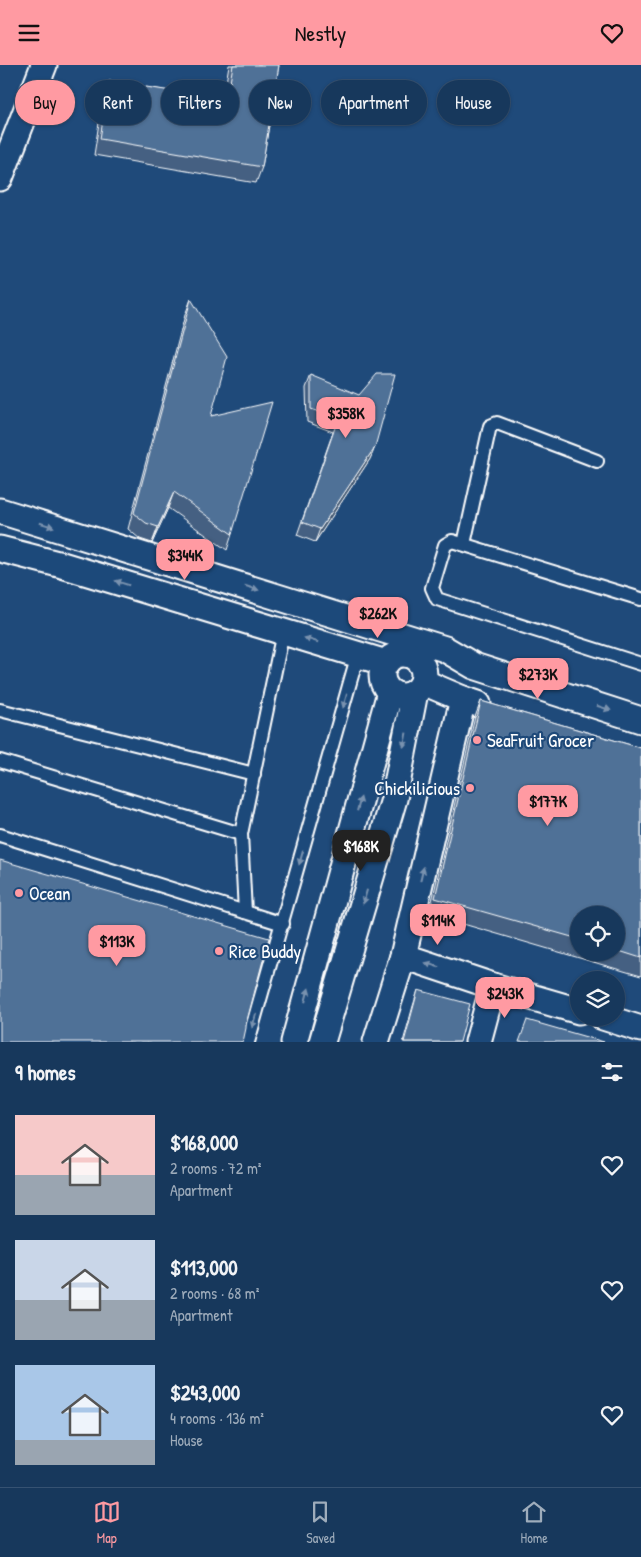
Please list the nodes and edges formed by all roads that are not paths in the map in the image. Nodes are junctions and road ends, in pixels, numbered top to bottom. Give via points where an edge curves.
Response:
1 (44, 65) edge
2 (0, 178) edge
3 (597, 461) dead end
4 (0, 511) edge
5 (464, 544) junction
6 (0, 549) edge
7 (641, 599) edge
8 (350, 618) junction
9 (283, 632) junction
10 (358, 654) junction
11 (400, 659) junction
12 (641, 664) edge
13 (474, 666) junction
14 (419, 687) junction
15 (390, 692) junction
16 (462, 699) junction
17 (0, 710) edge
18 (500, 710) edge
19 (641, 719) edge
20 (0, 761) edge
21 (254, 774) junction
22 (241, 834) junction
23 (0, 835) edge
24 (245, 912) junction
25 (283, 924) junction
26 (403, 956) junction
27 (493, 986) junction
28 (570, 1008) edge
29 (625, 1024) edge
30 (641, 1029) edge
31 (248, 1042) edge
32 (294, 1042) edge
33 (322, 1042) edge
34 (376, 1042) edge
35 (478, 1042) edge

1 - 2 street
3 - 5 lane via 497,423 490,427
4 -> 8 street
5 - 7 lane
5 - 12 lane via 452,541 445,545 432,588 437,599
9 -> 6 street
8 - 11 street via 387,644
8 - 13 street via 445,649
10 -> 9 street
9 - 21 lane
10 - 11 street
10 -> 25 lane
11 - 13 street
11 - 14 street via 422,668
11 - 15 street via 382,675
13 -> 19 street
14 - 15 street via 402,696
14 - 16 street
14 -> 33 street via 394,799
32 -> 15 street
16 - 18 street
26 -> 16 street
17 - 21 lane
20 - 22 lane
21 - 22 lane
22 - 24 lane
23 - 24 lane
24 - 25 lane
25 -> 31 lane
27 -> 26 street
26 - 34 street
27 - 28 street
27 - 35 street
29 - 30 street

